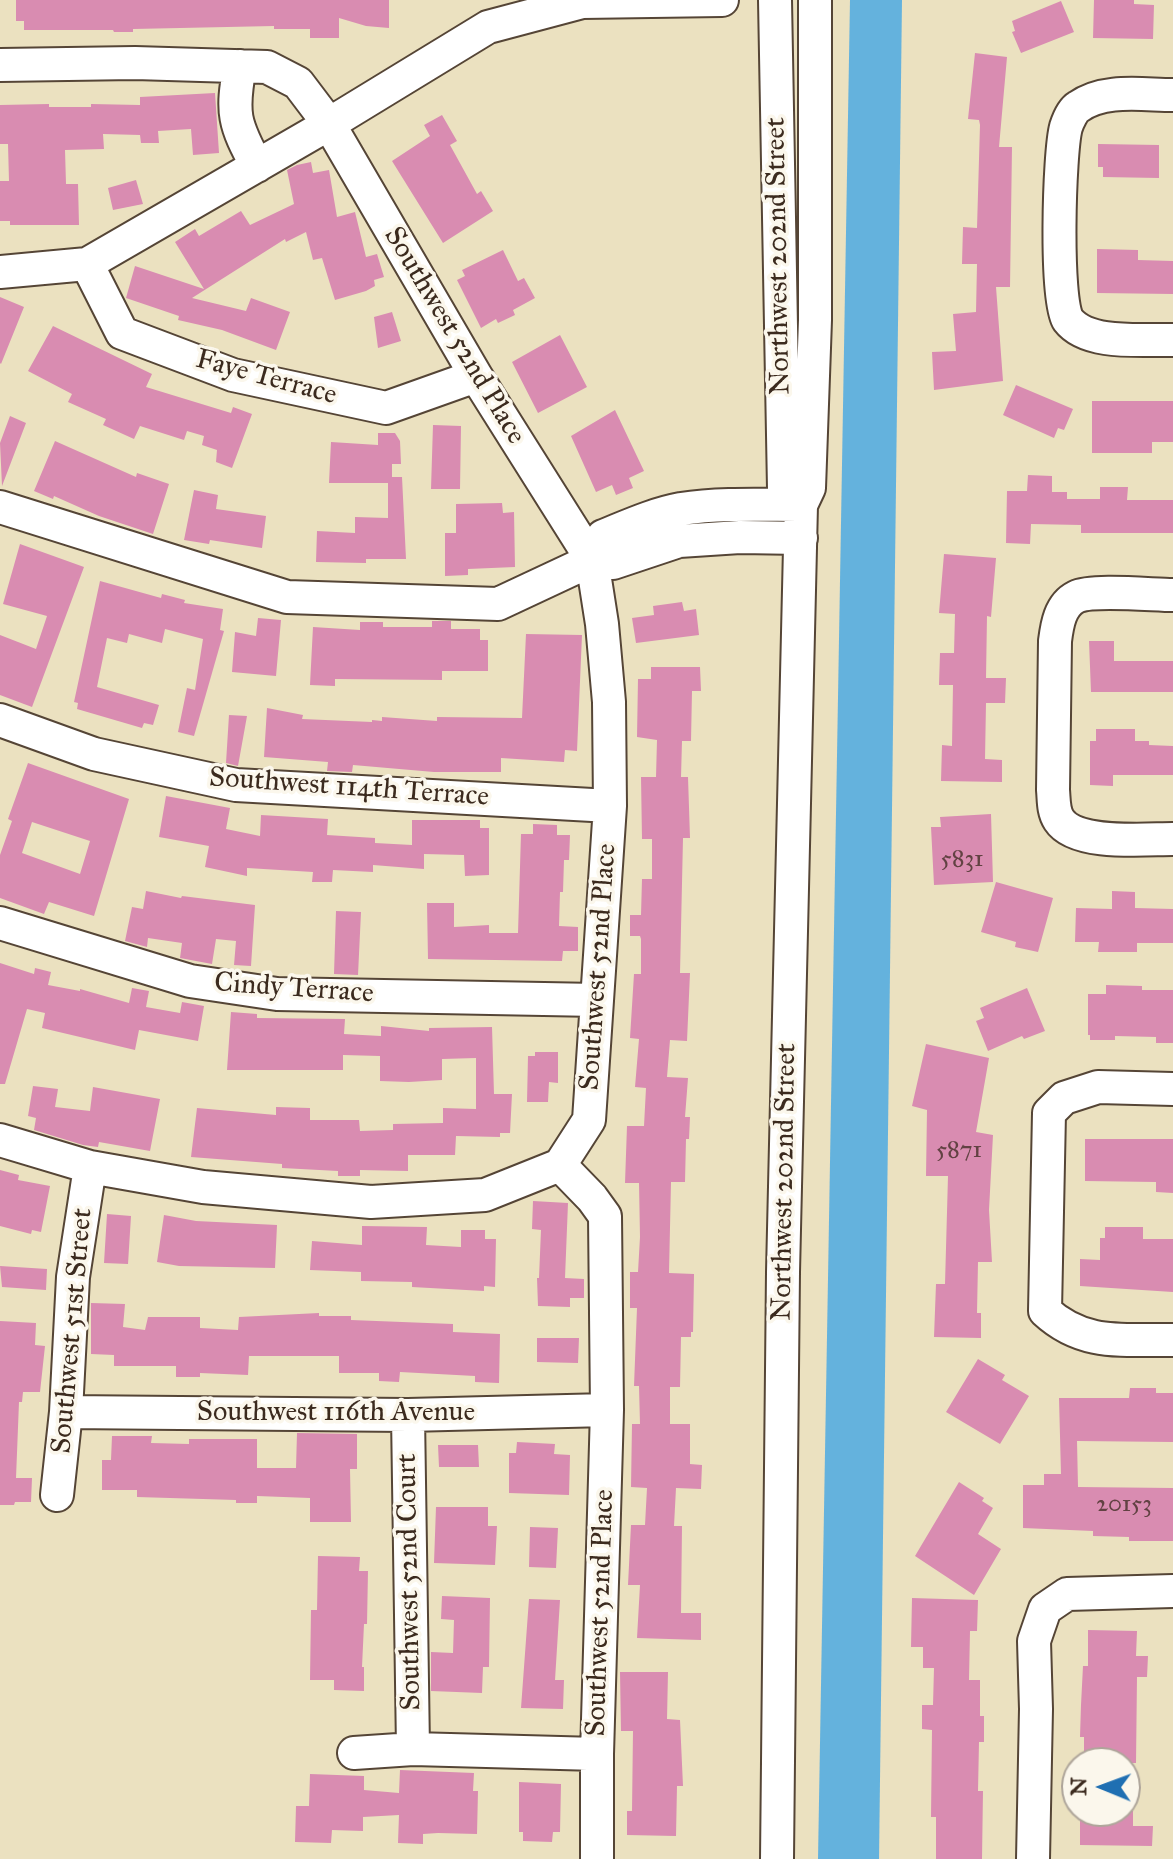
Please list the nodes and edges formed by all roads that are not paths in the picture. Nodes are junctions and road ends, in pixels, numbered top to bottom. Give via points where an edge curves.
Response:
1 (722, 0) edge
2 (775, 0) edge
3 (815, 0) edge
4 (0, 65) edge
5 (240, 66) junction
6 (1173, 95) edge
7 (329, 124) junction
8 (257, 166) junction
9 (87, 264) junction
10 (0, 272) edge
11 (1173, 340) edge
12 (476, 376) junction
13 (801, 505) junction
14 (0, 507) edge
15 (701, 508) junction
16 (648, 534) junction
17 (801, 538) junction
18 (702, 539) junction
19 (592, 560) junction
20 (1173, 595) edge
21 (0, 720) edge
22 (610, 806) junction
23 (1173, 839) edge
24 (0, 923) edge
25 (597, 1000) junction
26 (1173, 1089) edge
27 (0, 1140) edge
28 (560, 1165) junction
29 (90, 1167) junction
30 (1173, 1340) edge
31 (607, 1410) junction
32 (66, 1412) junction
33 (408, 1415) junction
34 (57, 1495) dead end
35 (1173, 1591) edge
36 (413, 1749) junction
37 (354, 1753) dead end
38 (597, 1754) junction
39 (597, 1859) edge
40 (777, 1859) edge
41 (1033, 1859) edge

1 - 7 street via 582,2 488,27
2 - 13 street, Northwest 202nd Street via 784,489
3 - 13 street, Northwest 202nd Street via 814,351 809,488
4 - 5 street, Southwest 52nd Place
5 - 7 street, Southwest 52nd Place via 267,67 298,83
5 - 8 street via 237,127
6 - 11 street via 1108,94 1076,107 1062,150 1059,283 1068,320 1081,330 1101,338
7 - 8 street
7 - 12 street, Southwest 52nd Place
8 - 9 street
9 - 10 street
9 - 12 street, Faye Terrace via 122,333 233,375 386,408
12 - 19 street, Southwest 52nd Place
13 - 15 street
13 - 17 street, Northwest 202nd Street
14 - 19 street via 287,597 498,604
15 - 16 street via 681,509
15 - 18 street
16 - 18 street
16 - 19 street via 603,536
17 - 18 street
17 - 40 street, Northwest 202nd Street via 783,1272
19 - 22 street, Southwest 52nd Place via 609,702
20 - 23 street via 1093,593 1076,596 1065,607 1055,641 1053,790 1061,823 1072,831 1091,838
21 - 22 street, Southwest 114th Terrace via 94,754 236,785
22 - 25 street, Southwest 52nd Place
24 - 25 street, Cindy Terrace via 190,981 277,994
25 - 28 street, Southwest 52nd Place via 589,1120
26 - 30 street via 1098,1087 1064,1098 1049,1113 1045,1311 1063,1327 1093,1338
27 - 29 street
28 - 29 street via 485,1195 371,1202 203,1187
28 - 31 street, Southwest 52nd Place via 605,1216
29 - 32 street, Southwest 51st Street via 73,1277
31 - 33 street, Southwest 116th Avenue
31 - 38 street, Southwest 52nd Place
32 - 33 street, Southwest 116th Avenue
32 - 34 street, Southwest 51st Street
33 - 36 street, Southwest 52nd Court
35 - 41 street via 1067,1594 1045,1609 1034,1641
36 - 37 street
36 - 38 street
38 - 39 street, Southwest 52nd Place

